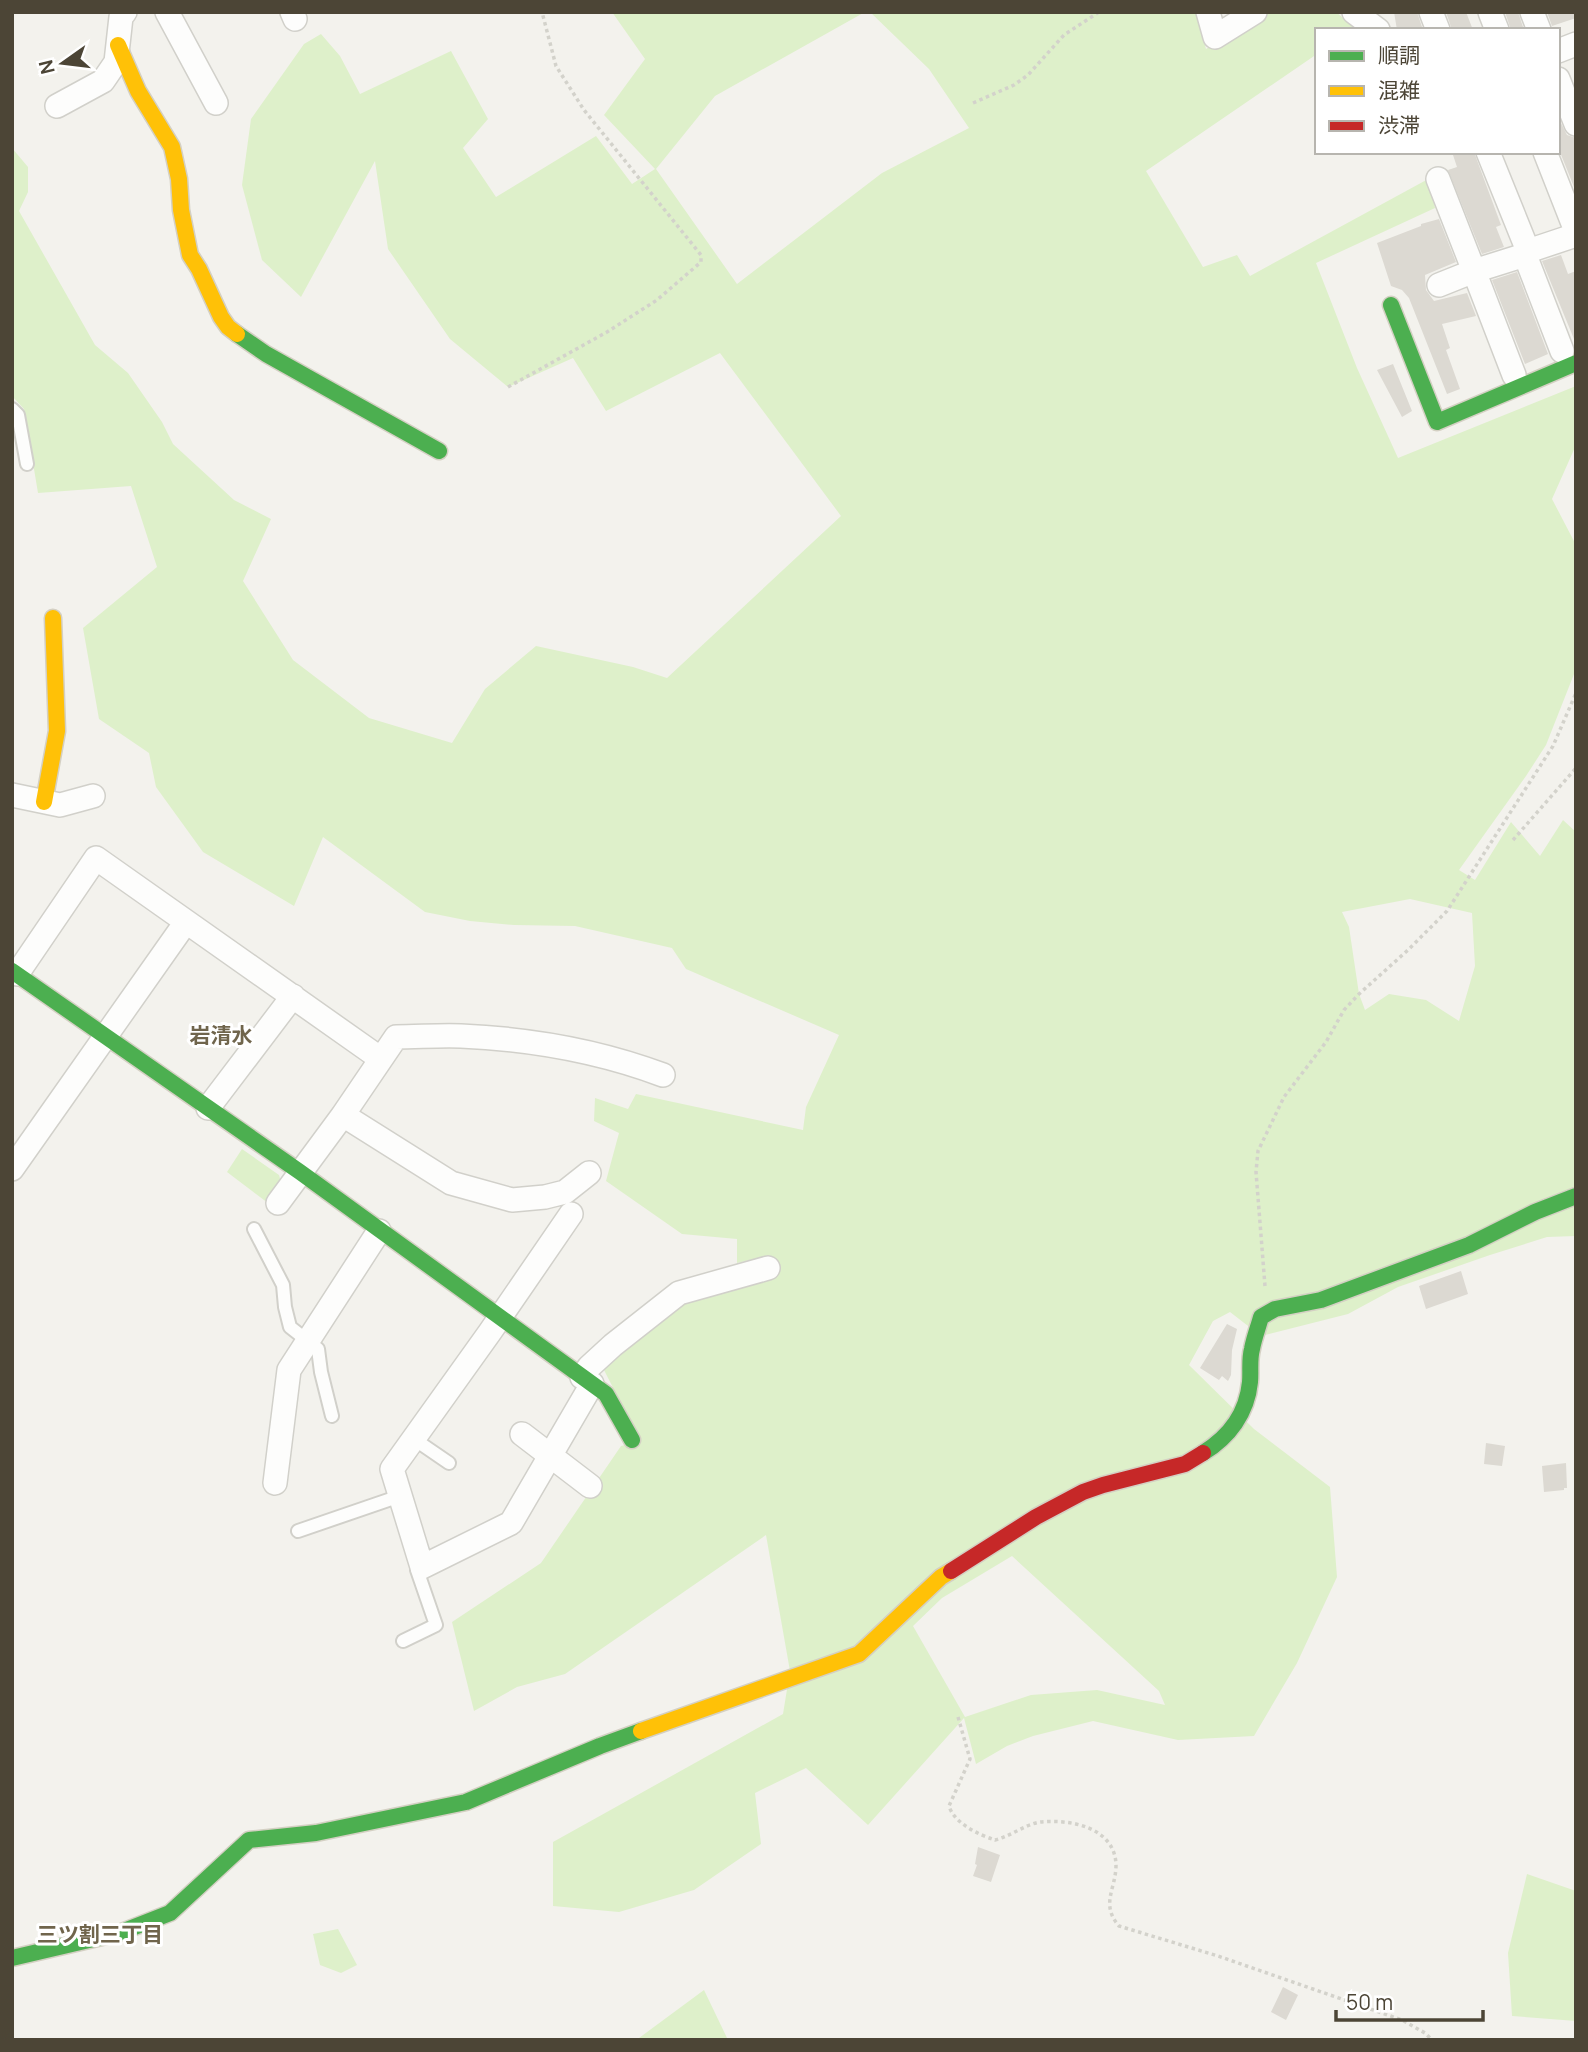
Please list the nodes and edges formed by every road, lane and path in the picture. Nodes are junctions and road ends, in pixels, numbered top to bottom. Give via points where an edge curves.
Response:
1 (167, 12) edge
2 (542, 12) edge
3 (1099, 12) edge
4 (1209, 12) edge
5 (1255, 12) edge
6 (1354, 12) edge
7 (121, 14) edge
8 (1375, 28) edge
9 (118, 45) junction
10 (1560, 84) edge
11 (216, 103) dead end
12 (973, 103) dead end
13 (57, 106) dead end
14 (1576, 124) edge
15 (1489, 154) edge
16 (1546, 154) edge
17 (1438, 179) dead end
18 (1576, 233) edge
19 (1527, 253) junction
20 (1474, 271) junction
21 (1439, 285) dead end
22 (1392, 304) dead end
23 (1569, 357) edge
24 (1514, 375) dead end
25 (508, 387) dead end
26 (12, 409) edge
27 (439, 451) dead end
28 (27, 464) dead end
29 (53, 618) dead end
30 (1576, 693) edge
31 (1576, 768) edge
32 (12, 795) edge
33 (93, 796) dead end
34 (44, 802) junction
35 (1513, 840) dead end
36 (186, 922) junction
37 (15, 972) edge
38 (293, 996) junction
39 (106, 1037) junction
40 (381, 1059) junction
41 (663, 1075) dead end
42 (208, 1108) junction
43 (343, 1115) junction
44 (12, 1169) edge
45 (300, 1172) junction
46 (589, 1173) dead end
47 (1576, 1196) edge
48 (278, 1203) dead end
49 (571, 1214) dead end
50 (254, 1229) dead end
51 (379, 1231) junction
52 (768, 1268) dead end
53 (1267, 1314) junction
54 (500, 1317) junction
55 (308, 1341) junction
56 (587, 1381) junction
57 (332, 1416) dead end
58 (522, 1434) dead end
59 (414, 1439) junction
60 (632, 1440) dead end
61 (550, 1455) junction
62 (449, 1463) dead end
63 (275, 1483) dead end
64 (590, 1486) dead end
65 (400, 1496) junction
66 (298, 1531) dead end
67 (422, 1567) junction
68 (403, 1641) dead end
69 (958, 1717) dead end
70 (12, 1958) edge
71 (1432, 2040) edge

1 - 11 street
2 - 25 path via 556,66 568,86 701,255 701,262 637,313
3 - 12 path via 1064,36 1028,75
4 - 5 street via 1215,37
6 - 8 street
7 - 9 street
9 - 13 street via 116,62 103,81
9 - 27 street via 138,91 172,147 190,256 220,317 266,354
10 - 14 street
15 - 19 street
16 - 18 street
17 - 20 street
18 - 19 street
19 - 20 street
19 - 23 street
20 - 21 street
20 - 24 street
22 - 23 street via 1437,422
26 - 28 lane via 18,415
29 - 34 street via 57,731
30 - 53 path via 1553,746 1447,911 1345,1010 1273,1117 1258,1152 1256,1172
31 - 35 path
32 - 34 street
33 - 34 street via 60,805
36 - 37 street via 96,858
36 - 38 street
36 - 39 street
37 - 39 street
38 - 40 street
38 - 42 street
39 - 42 street
39 - 44 street
40 - 41 street via 396,1037 459,1035 587,1052
40 - 43 street
42 - 45 street
43 - 45 street
43 - 46 street via 451,1183 512,1200 565,1192
45 - 48 street
45 - 51 street
47 - 53 street via 1469,1245 1321,1300
49 - 54 street
50 - 55 lane via 283,1285 290,1327
51 - 54 street
51 - 55 street
52 - 56 street via 679,1293 589,1367
53 - 70 street via 1261,1317 1251,1351 1251,1384 1242,1413 1218,1444 1185,1464 1083,1492 1036,1517 941,1577 859,1654 600,1746 467,1802 343,1828 249,1840 170,1913 119,1933
54 - 56 street
54 - 59 street
55 - 57 lane via 318,1349
55 - 63 street via 289,1370
56 - 60 street via 606,1394
56 - 61 street
58 - 61 street
59 - 62 lane
59 - 65 street via 392,1469
61 - 64 street
61 - 67 street via 511,1523
65 - 66 lane
65 - 67 street
67 - 68 lane via 417,1570 436,1625
69 - 71 path via 970,1759 949,1805 961,1822 995,1840 1038,1823 1089,1827 1103,1835 1116,1861 1109,1909 1119,1926 1402,2020

